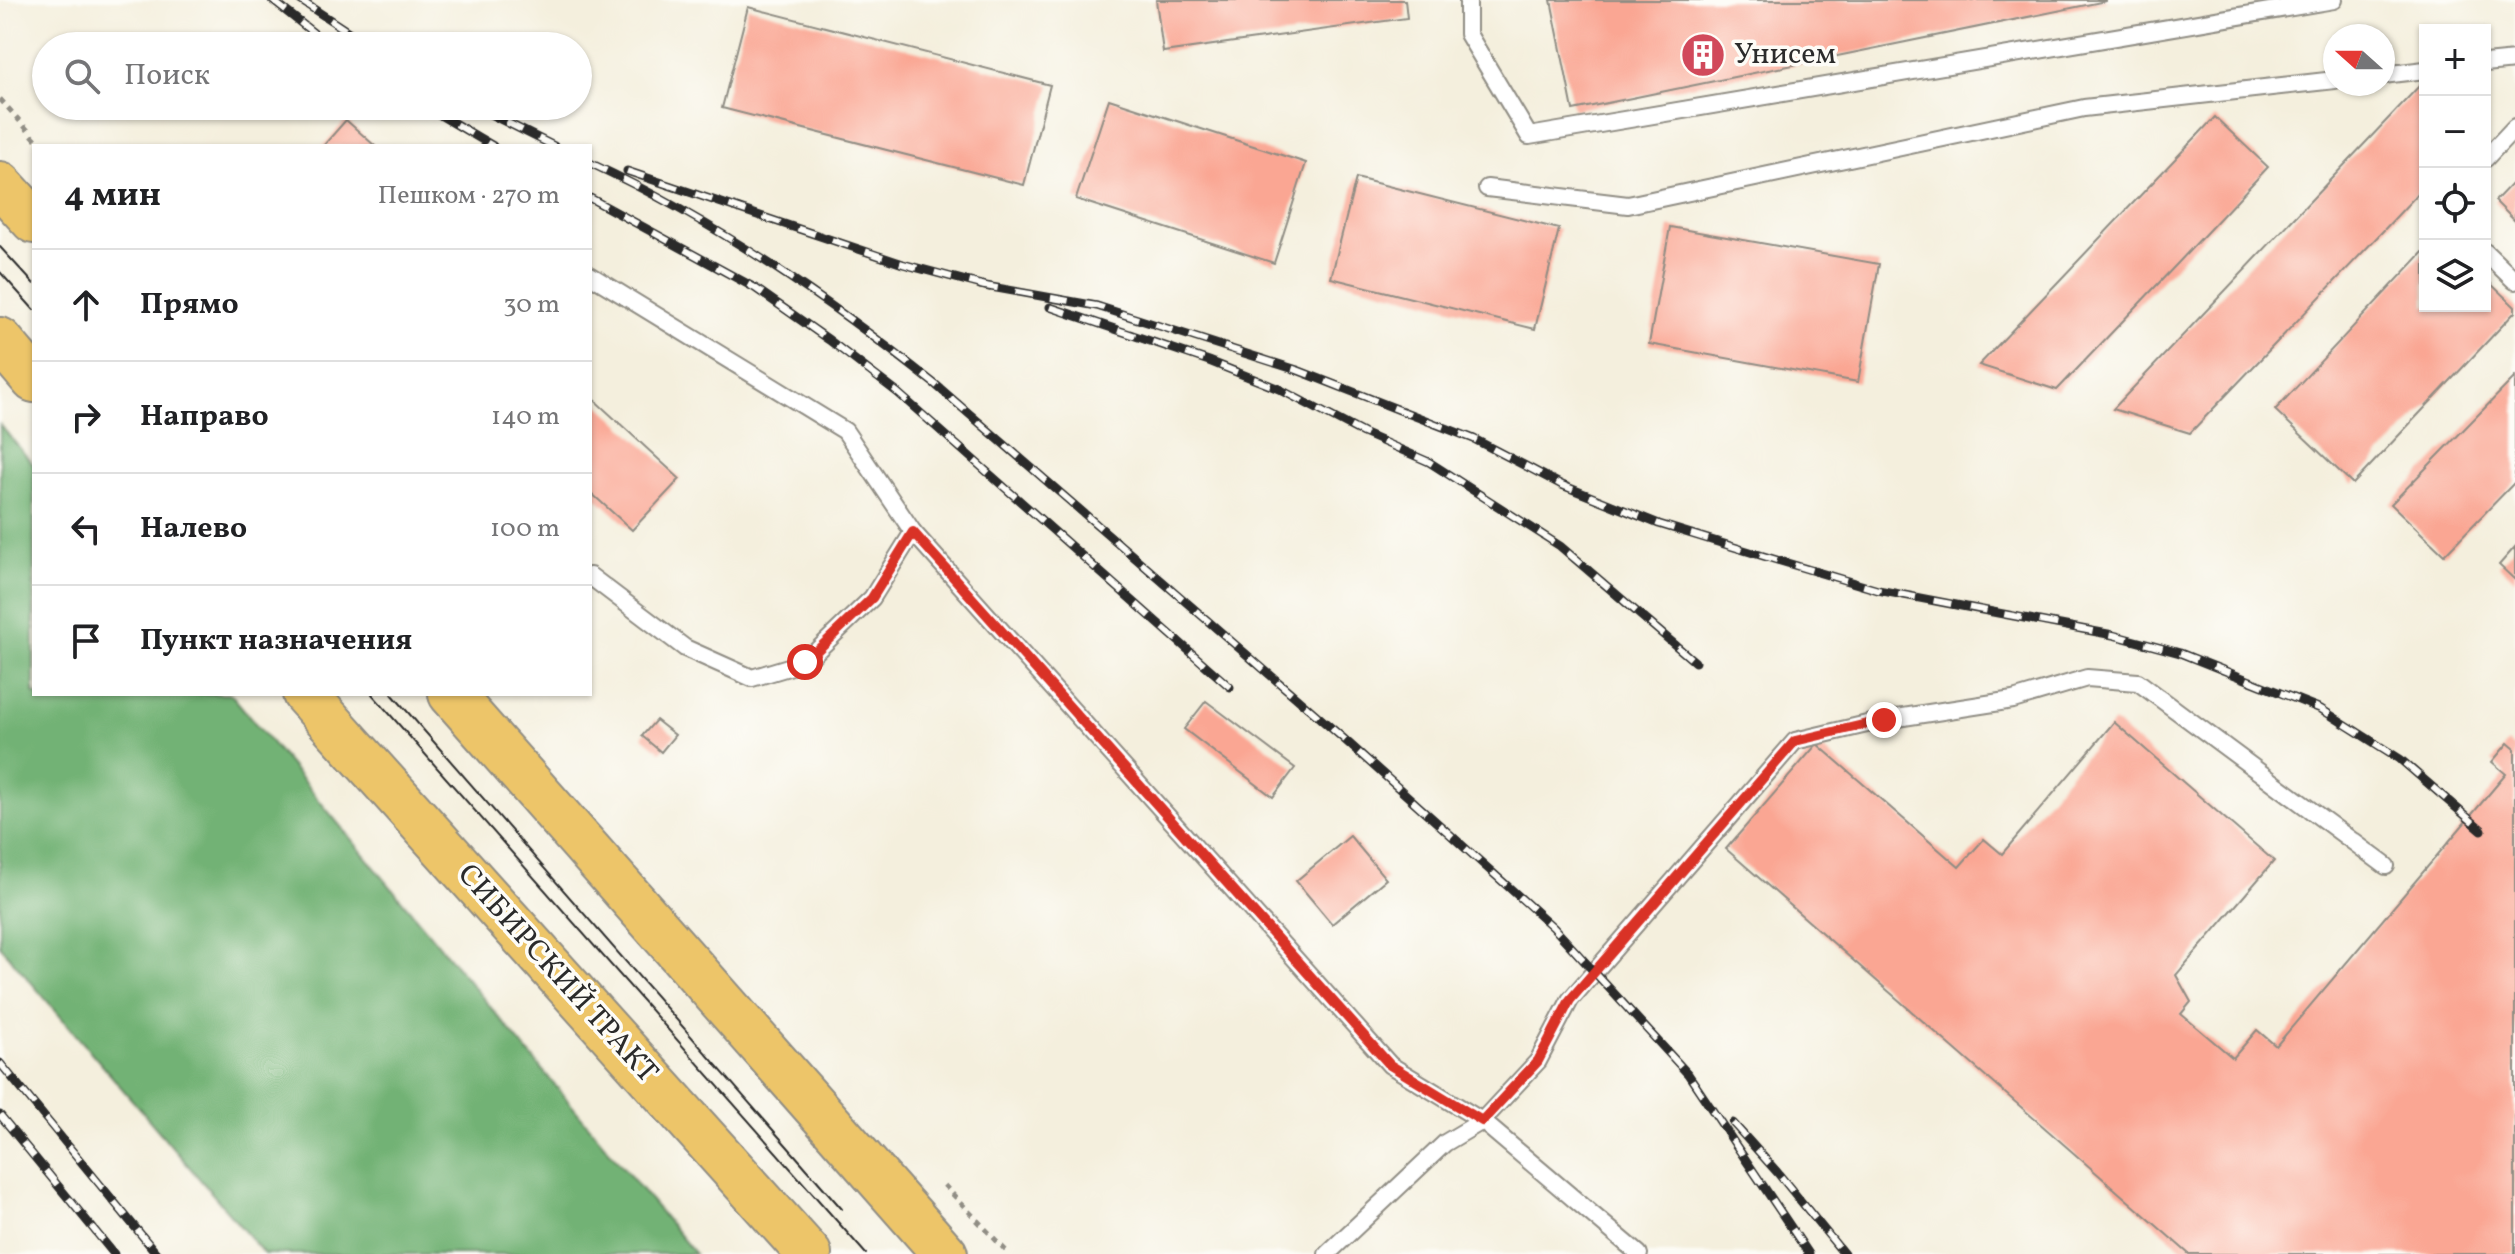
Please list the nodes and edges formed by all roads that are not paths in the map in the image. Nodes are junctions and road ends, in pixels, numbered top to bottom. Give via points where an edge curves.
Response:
1 (1468, 0) edge
2 (2334, 0) edge
3 (2515, 60) edge
4 (2491, 62) edge
5 (2419, 71) edge
6 (2395, 74) edge
7 (2323, 81) edge
8 (2515, 127) edge
9 (2491, 153) edge
10 (0, 184) edge
11 (1487, 188) dead end
12 (32, 219) edge
13 (2491, 258) edge
14 (592, 276) edge
15 (2515, 281) edge
16 (0, 340) edge
17 (32, 378) edge
18 (913, 532) junction
19 (592, 578) edge
20 (307, 696) edge
21 (453, 696) edge
22 (2386, 866) dead end
23 (1482, 1121) junction
24 (809, 1254) edge
25 (945, 1254) edge
26 (1327, 1254) edge
27 (1639, 1254) edge

1 - 2 lane via 1468,34 1529,136
3 - 4 lane
5 - 6 lane
7 - 11 lane via 2084,108 1628,205
8 - 9 lane
10 - 12 main road
13 - 15 lane
14 - 18 lane via 845,431
16 - 17 main road
18 - 19 lane via 872,598 805,662 752,678 685,648
18 - 23 lane via 1390,1065
20 - 24 main road, СИБИРСКИЙ ТРАКТ
21 - 25 main road
22 - 23 lane via 2138,682 2087,678 2013,700 1884,720 1795,741 1570,1000 1538,1061
23 - 26 lane via 1445,1143
23 - 27 lane

